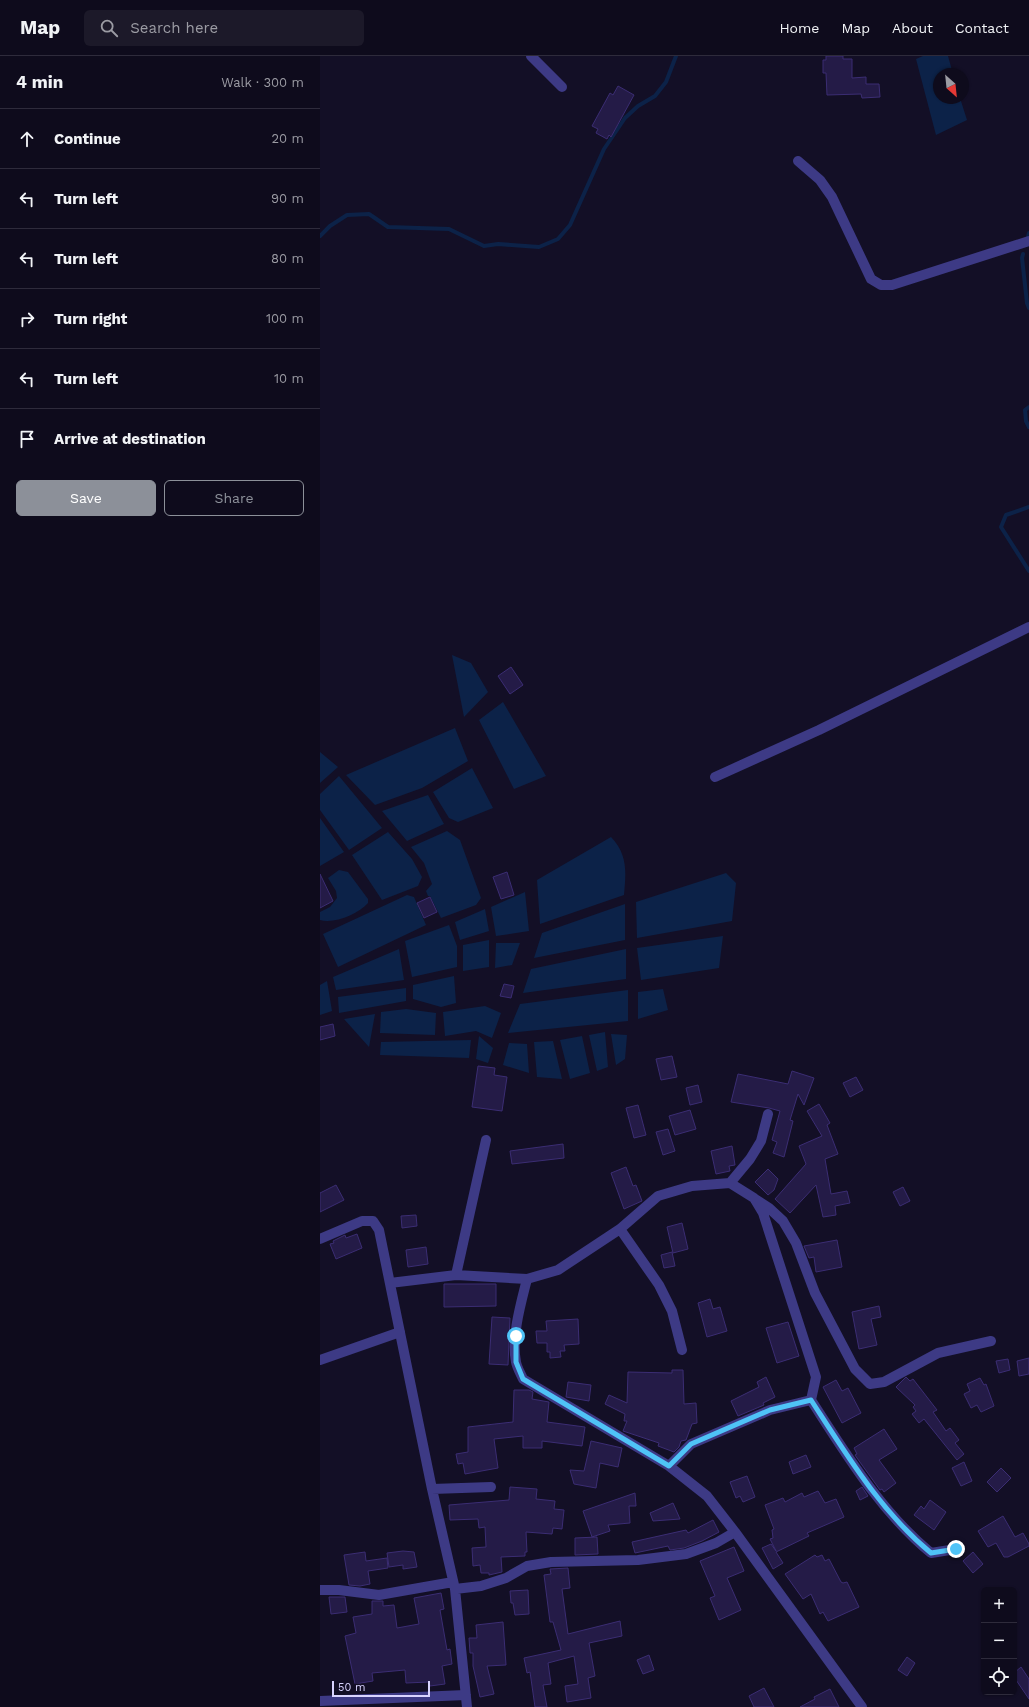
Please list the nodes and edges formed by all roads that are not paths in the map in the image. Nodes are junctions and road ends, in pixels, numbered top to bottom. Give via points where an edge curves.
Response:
1 (531, 56) edge
2 (562, 87) dead end
3 (798, 161) dead end
4 (1029, 241) edge
5 (1029, 627) edge
6 (715, 777) dead end
7 (768, 1114) dead end
8 (486, 1140) dead end
9 (730, 1183) junction
10 (754, 1198) junction
11 (620, 1229) junction
12 (320, 1239) edge
13 (456, 1276) junction
14 (527, 1279) junction
15 (390, 1283) junction
16 (400, 1332) junction
17 (991, 1341) dead end
18 (682, 1350) dead end
19 (320, 1360) edge
20 (811, 1400) junction
21 (669, 1466) junction
22 (491, 1488) dead end
23 (432, 1489) junction
24 (735, 1532) junction
25 (956, 1549) dead end
26 (454, 1586) junction
27 (320, 1590) edge
28 (466, 1695) junction
29 (320, 1701) edge
30 (467, 1707) edge
31 (862, 1707) edge

1 - 2 street
3 - 4 street via 820,180 832,197 872,279 881,285 892,286
5 - 6 street via 819,730
7 - 9 street via 761,1141 750,1160
8 - 13 street
9 - 10 street
9 - 11 street via 692,1186 658,1196
10 - 17 street via 783,1221 796,1243 815,1293 855,1369 870,1384 884,1382 938,1353
10 - 20 street via 763,1213 816,1377
11 - 14 street via 558,1270
11 - 18 street via 659,1286 672,1311
12 - 15 street via 362,1220 373,1221 379,1230
13 - 14 street
13 - 15 street
14 - 21 street via 516,1336 516,1362 523,1379
15 - 16 street
16 - 19 street
16 - 23 street
20 - 21 street via 770,1410 691,1444
20 - 25 street via 852,1464 909,1535 931,1553
21 - 24 street via 707,1496
22 - 23 street
23 - 26 street
24 - 26 street via 716,1543 686,1554 638,1560 551,1562 527,1566 506,1578 481,1586
24 - 31 street
26 - 27 street via 379,1595
26 - 28 street
28 - 29 street
28 - 30 street

